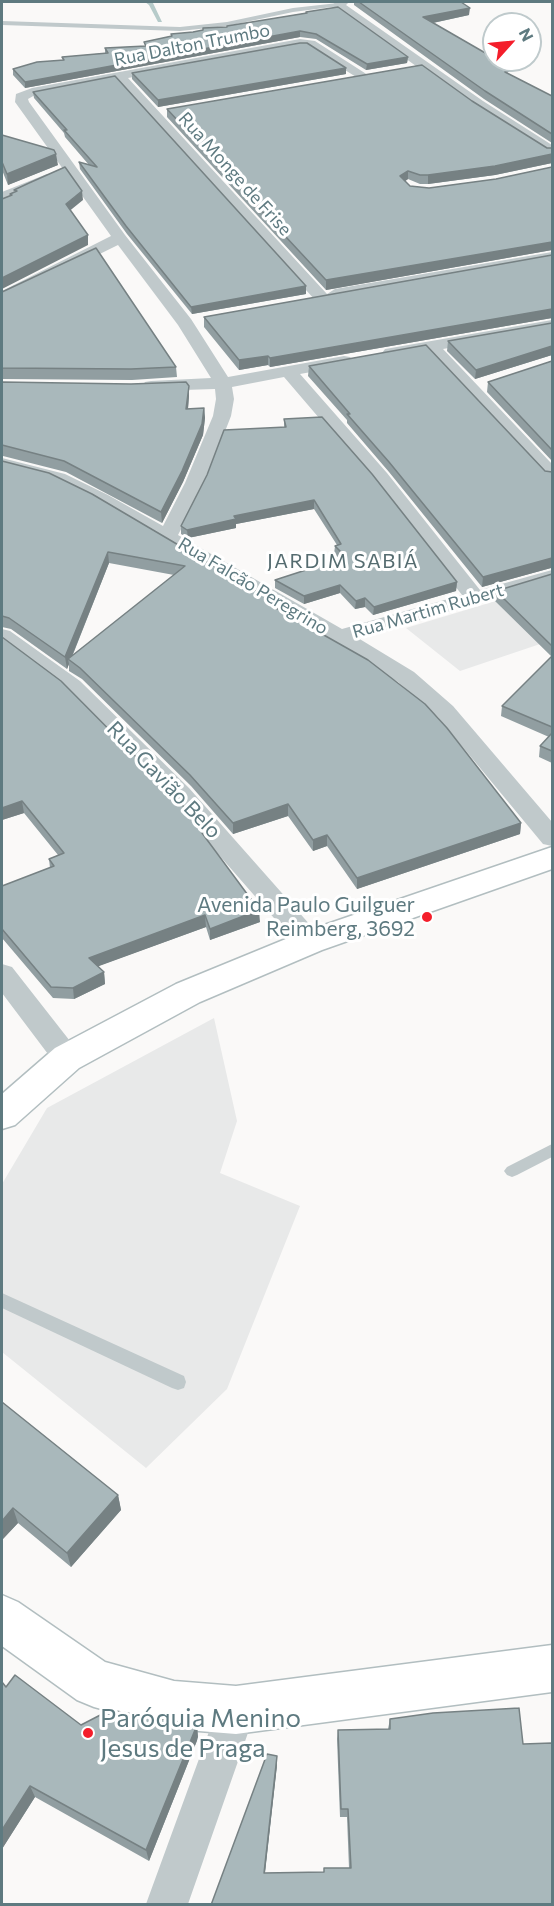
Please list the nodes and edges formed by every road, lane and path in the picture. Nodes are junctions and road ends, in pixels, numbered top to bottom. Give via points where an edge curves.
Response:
1 (341, 3) edge
2 (2, 23) edge
3 (423, 66) junction
4 (402, 70) edge
5 (382, 74) edge
6 (120, 77) junction
7 (364, 77) junction
8 (348, 80) edge
9 (175, 111) edge
10 (154, 114) junction
11 (552, 151) edge
12 (69, 168) junction
13 (2, 197) edge
14 (120, 238) junction
15 (552, 257) edge
16 (2, 297) edge
17 (321, 297) junction
18 (298, 301) edge
19 (208, 319) edge
20 (185, 323) junction
21 (552, 325) edge
22 (430, 346) junction
23 (288, 371) junction
24 (223, 383) junction
25 (490, 383) edge
26 (132, 387) edge
27 (471, 389) junction
28 (2, 464) edge
29 (548, 465) edge
30 (168, 536) junction
31 (552, 576) edge
32 (475, 597) junction
33 (2, 636) edge
34 (338, 637) junction
35 (552, 838) edge
36 (552, 858) edge
37 (310, 942) junction
38 (2, 974) edge
39 (67, 1058) junction
40 (2, 1116) edge
41 (552, 1150) edge
42 (512, 1171) dead end
43 (2, 1300) edge
44 (177, 1382) dead end
45 (2, 1618) edge
46 (552, 1670) edge
47 (236, 1710) junction
48 (167, 1905) edge

1 - 2 lane via 227,24 180,28
1 - 3 street
3 - 4 street
3 - 11 street
5 - 7 street
6 - 7 street, Rua Dalton Trumbo via 306,43
6 - 10 street, Rua Monge de Frise
6 - 12 street, Rua Dalton Trumbo via 24,94 21,99
7 - 8 street
9 - 10 street
10 - 17 street, Rua Monge de Frise
12 - 13 street
12 - 14 street
14 - 16 street
14 - 20 street
15 - 17 street
17 - 18 street
19 - 20 street
20 - 24 street
21 - 22 street
22 - 23 street
22 - 27 street
23 - 24 street
23 - 32 street via 380,477
24 - 26 street
24 - 30 street, Rua Falcão Peregrino via 222,416
25 - 27 street
27 - 29 street
28 - 30 street via 57,478
30 - 34 street, Rua Falcão Peregrino
31 - 32 street, Rua Martim Rubert
32 - 34 street, Rua Martim Rubert
33 - 37 street, Rua Gavião Belo via 72,686 120,733 187,802
34 - 35 street, Rua Falcão Peregrino via 406,677 445,711
36 - 37 main road
37 - 39 main road via 188,993
38 - 39 street
39 - 40 main road
41 - 42 lane
43 - 44 lane
45 - 47 main road via 94,1683 174,1705
46 - 47 main road
47 - 48 street

